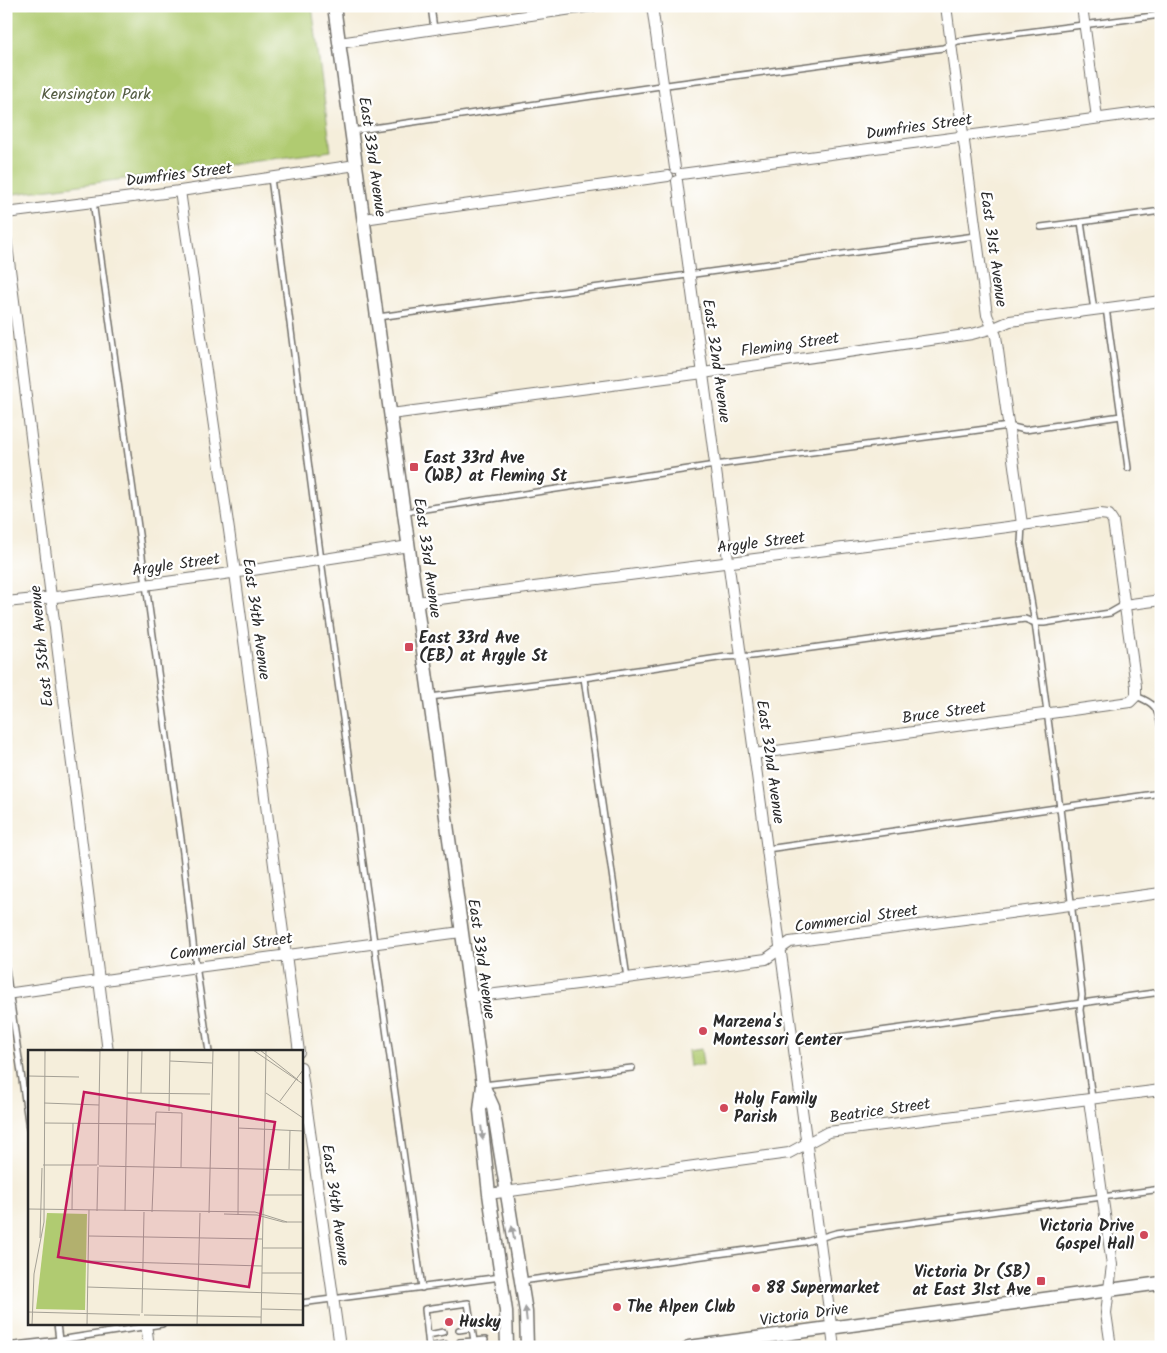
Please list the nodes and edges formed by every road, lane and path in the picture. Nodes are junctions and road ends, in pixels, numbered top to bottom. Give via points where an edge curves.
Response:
1 (334, 6) edge
2 (431, 6) edge
3 (594, 6) edge
4 (652, 6) edge
5 (946, 6) edge
6 (1082, 6) edge
7 (1161, 15) edge
8 (1085, 25) junction
9 (434, 30) junction
10 (339, 43) junction
11 (951, 44) junction
12 (663, 86) junction
13 (1161, 110) edge
14 (1097, 118) junction
15 (351, 131) junction
16 (963, 136) junction
17 (356, 165) junction
18 (675, 175) junction
19 (271, 178) junction
20 (180, 191) junction
21 (92, 201) junction
22 (1161, 211) edge
23 (6, 213) edge
24 (364, 219) junction
25 (1081, 222) junction
26 (1041, 227) dead end
27 (975, 236) junction
28 (6, 237) edge
29 (689, 275) junction
30 (1161, 301) edge
31 (1106, 308) junction
32 (1094, 310) junction
33 (378, 317) junction
34 (994, 328) junction
35 (702, 373) junction
36 (391, 414) junction
37 (1121, 416) junction
38 (1008, 426) junction
39 (715, 465) junction
40 (1128, 468) dead end
41 (404, 512) junction
42 (1022, 524) junction
43 (409, 546) junction
44 (322, 560) junction
45 (728, 562) junction
46 (235, 572) junction
47 (145, 584) junction
48 (51, 596) junction
49 (1161, 600) edge
50 (6, 602) edge
51 (416, 602) junction
52 (1124, 605) junction
53 (1035, 624) junction
54 (740, 656) junction
55 (584, 678) junction
56 (1136, 696) junction
57 (429, 697) junction
58 (1047, 714) junction
59 (1161, 727) edge
60 (754, 754) junction
61 (1161, 794) edge
62 (1060, 808) junction
63 (767, 849) junction
64 (1161, 893) edge
65 (1071, 905) junction
66 (461, 932) junction
67 (375, 943) junction
68 (780, 949) junction
69 (286, 954) junction
70 (197, 966) junction
71 (6, 969) edge
72 (626, 978) junction
73 (98, 981) junction
74 (1161, 992) edge
75 (8, 994) edge
76 (470, 997) junction
77 (1081, 1003) junction
78 (794, 1043) junction
79 (108, 1050) edge
80 (209, 1050) edge
81 (299, 1050) edge
82 (632, 1068) dead end
83 (302, 1074) edge
84 (483, 1085) junction
85 (1161, 1090) edge
86 (1090, 1099) junction
87 (28, 1122) edge
88 (807, 1143) junction
89 (1161, 1189) edge
90 (506, 1192) junction
91 (489, 1194) junction
92 (1101, 1196) junction
93 (820, 1238) junction
94 (501, 1277) junction
95 (521, 1281) junction
96 (1161, 1282) edge
97 (422, 1288) junction
98 (1109, 1290) junction
99 (333, 1299) junction
100 (302, 1303) edge
101 (57, 1326) edge
102 (140, 1326) edge
103 (146, 1326) edge
104 (472, 1328) junction
105 (832, 1328) junction
106 (459, 1330) dead end
107 (443, 1332) dead end
108 (428, 1335) junction
109 (59, 1340) junction
110 (486, 1340) dead end
111 (460, 1342) dead end
112 (445, 1344) dead end
113 (474, 1344) edge
114 (6, 1346) edge
115 (149, 1347) edge
116 (340, 1347) edge
117 (429, 1347) edge
118 (507, 1347) edge
119 (527, 1347) edge
120 (689, 1347) edge
121 (834, 1347) edge
122 (1111, 1347) edge

1 - 10 street, East 33rd Avenue
2 - 9 lane
3 - 9 street
4 - 12 street, East 32nd Avenue
5 - 11 street, East 31st Avenue
6 - 8 street
7 - 8 lane
8 - 11 lane
8 - 14 street
9 - 10 street
10 - 15 street, East 33rd Avenue
11 - 12 lane via 943,48
11 - 16 street, East 31st Avenue
12 - 15 lane
12 - 18 street, East 32nd Avenue
13 - 14 street, Dumfries Street
14 - 16 street, Dumfries Street
15 - 17 street, East 33rd Avenue
16 - 18 street, Dumfries Street
16 - 27 street, East 31st Avenue
17 - 19 street, Dumfries Street
17 - 24 street, East 33rd Avenue
18 - 24 street, Dumfries Street
18 - 29 street, East 32nd Avenue
19 - 20 street, Dumfries Street
19 - 44 lane
20 - 21 street, Dumfries Street
20 - 46 street, East 34th Avenue
21 - 23 street, Dumfries Street
21 - 47 lane
22 - 25 lane
24 - 33 street, East 33rd Avenue
25 - 26 lane
25 - 32 lane
27 - 29 lane
27 - 34 street, East 31st Avenue via 987,315
28 - 48 street, East 35th Avenue
29 - 33 lane
29 - 35 street, East 32nd Avenue
30 - 31 street, Fleming Street
31 - 32 street, Fleming Street
31 - 37 lane
32 - 34 street, Fleming Street via 1010,321
33 - 36 street, East 33rd Avenue
34 - 35 street, Fleming Street via 972,334
34 - 38 street, East 31st Avenue
35 - 36 street, Fleming Street
35 - 39 street, East 32nd Avenue
36 - 41 street, East 33rd Avenue
37 - 38 lane via 1025,430
37 - 40 lane
38 - 39 lane
38 - 42 street, East 31st Avenue
39 - 41 lane
39 - 45 street, East 32nd Avenue
41 - 43 street, East 33rd Avenue
42 - 45 street, Argyle Street
42 - 52 street, Argyle Street via 1109,515
42 - 53 lane via 1021,543
43 - 44 street, Argyle Street
43 - 51 street, East 33rd Avenue
44 - 46 street, Argyle Street
44 - 67 lane
45 - 51 street, Argyle Street
45 - 54 street, East 32nd Avenue
46 - 47 street, Argyle Street
46 - 69 street, East 34th Avenue
47 - 48 street, Argyle Street
47 - 70 lane
48 - 50 street, Argyle Street
48 - 73 street, East 35th Avenue
49 - 52 street
51 - 57 street, East 33rd Avenue
52 - 53 lane via 1110,613
52 - 56 street
53 - 54 lane via 1025,619
53 - 58 lane
54 - 55 lane
54 - 60 street, East 32nd Avenue
55 - 57 lane
55 - 72 lane
56 - 58 street, Bruce Street via 1130,702
56 - 59 lane via 1156,707
57 - 66 street, East 33rd Avenue
58 - 60 street, Bruce Street
58 - 62 lane
60 - 63 street, East 32nd Avenue
61 - 62 lane
62 - 63 lane
62 - 65 lane
63 - 68 street, East 32nd Avenue
64 - 65 street, Commercial Street
65 - 68 street, Commercial Street via 790,942
65 - 77 lane
66 - 67 street, Commercial Street
66 - 76 street, East 33rd Avenue
67 - 69 street, Commercial Street
67 - 97 lane
68 - 72 street, Commercial Street via 766,959
68 - 78 street, East 32nd Avenue
69 - 70 street, Commercial Street
69 - 81 street, East 34th Avenue
70 - 73 street, Commercial Street
70 - 80 lane
71 - 75 lane
72 - 76 street, Commercial Street
73 - 75 street, Commercial Street
73 - 79 street, East 35th Avenue
74 - 77 lane
75 - 87 lane
76 - 84 street, East 33rd Avenue
77 - 78 lane
77 - 86 lane
78 - 88 street, East 32nd Avenue
82 - 84 lane
83 - 99 street, East 34th Avenue
84 - 90 street, East 33rd Avenue via 493,1107
84 -> 91 street, East 33rd Avenue via 480,1110
85 - 86 street, Beatrice Street
86 - 88 street, Beatrice Street via 828,1132
86 - 92 street
88 - 90 street, Beatrice Street via 789,1153
88 - 93 street, East 32nd Avenue
89 - 92 lane
90 - 91 street, Beatrice Street
95 -> 90 street, East 33rd Avenue
91 - 94 street, East 33rd Avenue
92 - 93 lane via 836,1233
92 - 98 street via 1112,1265
93 - 95 lane
93 - 105 street, East 32nd Avenue
94 - 97 lane
94 - 118 street, East 33rd Avenue
119 -> 95 street, East 33rd Avenue
96 - 98 street, Victoria Drive
97 - 99 lane
98 - 105 street, Victoria Drive
98 - 122 street via 1106,1313
99 - 100 lane
99 - 116 street, East 34th Avenue
101 - 109 lane
102 - 109 lane
103 - 115 street
104 - 106 lane
104 - 108 lane via 468,1303 425,1309
104 - 113 lane
105 - 120 street, Victoria Drive
105 - 121 street, East 32nd Avenue
107 - 108 lane
108 - 117 lane
109 - 114 lane
110 - 113 lane
111 - 113 lane
112 - 117 lane

